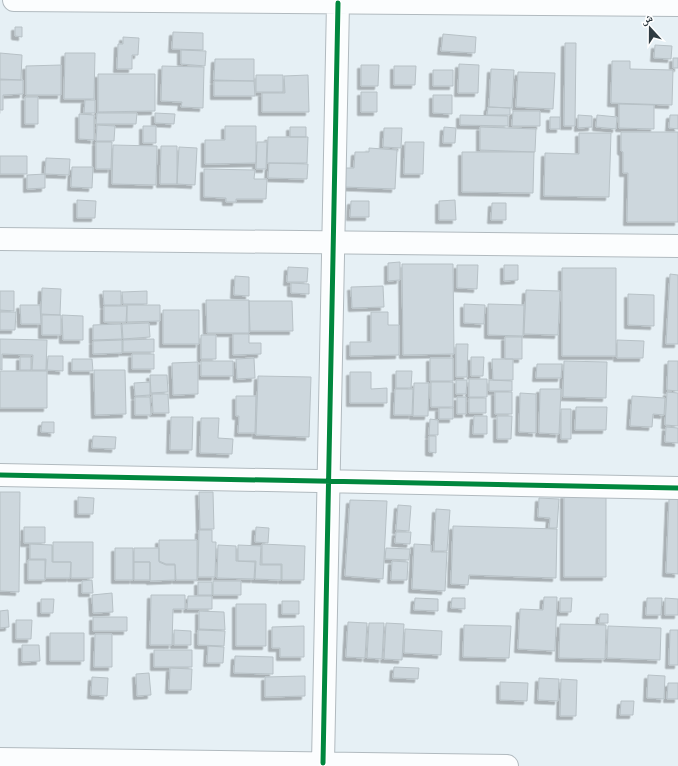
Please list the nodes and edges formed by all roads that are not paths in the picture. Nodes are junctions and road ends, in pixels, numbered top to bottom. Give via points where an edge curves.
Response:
1 (14, 0) edge
2 (147, 1) edge
3 (338, 3) junction
4 (632, 3) edge
5 (678, 6) edge
6 (0, 239) edge
7 (333, 243) junction
8 (678, 246) edge
9 (0, 475) edge
10 (328, 482) junction
11 (678, 488) edge
12 (6, 762) edge
13 (323, 763) junction
14 (507, 766) edge

1 - 2 street
2 - 3 street
3 - 4 street
3 - 7 street
4 - 5 street
6 - 7 street
7 - 8 street
7 - 10 street
9 - 10 street
10 - 11 street
10 - 13 street
12 - 13 street
13 - 14 street

